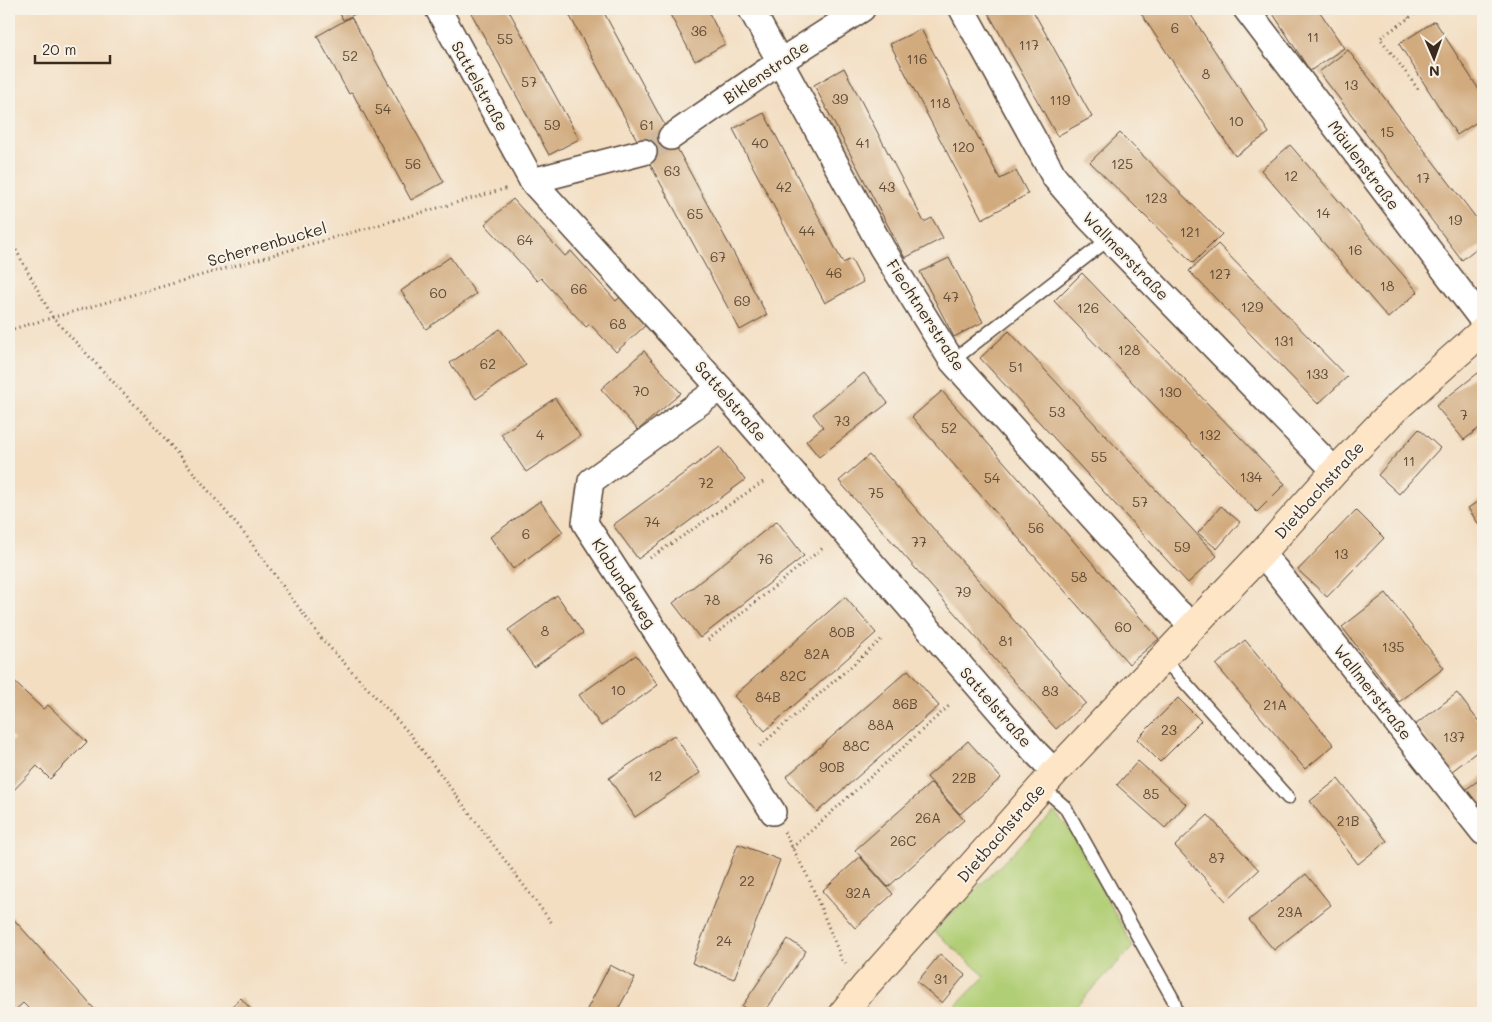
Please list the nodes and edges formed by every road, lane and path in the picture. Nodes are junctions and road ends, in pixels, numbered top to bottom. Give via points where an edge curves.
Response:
1 (438, 9) edge
2 (752, 9) edge
3 (862, 9) edge
4 (962, 9) edge
5 (1246, 9) edge
6 (1403, 9) edge
7 (1422, 9) edge
8 (1409, 18) junction
9 (781, 62) junction
10 (1418, 89) dead end
11 (671, 137) tunnel mouth
12 (644, 152) tunnel mouth
13 (532, 181) junction
14 (9, 238) edge
15 (1109, 239) junction
16 (53, 318) junction
17 (9, 330) edge
18 (1481, 334) edge
19 (952, 361) junction
20 (720, 388) junction
21 (787, 466) junction
22 (1335, 471) junction
23 (844, 532) junction
24 (1261, 554) junction
25 (650, 558) dead end
26 (1194, 627) junction
27 (708, 640) dead end
28 (881, 640) dead end
29 (1164, 659) junction
30 (951, 704) dead end
31 (740, 763) junction
32 (1049, 779) junction
33 (1288, 798) dead end
34 (773, 812) dead end
35 (1483, 832) edge
36 (792, 848) dead end
37 (796, 855) dead end
38 (552, 923) dead end
39 (865, 986) junction
40 (843, 1013) edge
41 (1178, 1013) edge

1 - 13 street, Sattelstraße
2 - 9 street, Fiechtnerstraße
3 - 9 street, Biklenstraße
4 - 15 street, Wallmerstraße via 1055,178
5 - 18 street, Mäulenstraße
6 - 8 path
7 - 8 path
8 - 10 path via 1380,38
9 - 11 street, Biklenstraße
9 - 19 street, Fiechtnerstraße via 882,248
12 - 13 street
13 - 16 path, Scherrenbuckel
13 - 20 street, Sattelstraße
14 - 16 path
15 - 19 lane
15 - 22 street, Wallmerstraße
16 - 17 path, Scherrenbuckel
16 - 38 path via 152,422 247,537 321,638 410,734
18 - 22 main road, Dietbachstraße via 1395,409
19 - 26 street, Fiechtnerstraße
20 - 21 street, Sattelstraße
20 - 31 street, Klabundeweg via 591,482 585,524
21 - 23 street, Sattelstraße
21 - 25 path
22 - 24 main road, Dietbachstraße
23 - 27 path
23 - 32 street, Sattelstraße via 1036,753
24 - 26 main road, Dietbachstraße
24 - 35 street, Wallmerstraße
26 - 29 main road, Dietbachstraße
28 - 31 path
29 - 32 main road, Dietbachstraße
29 - 33 lane
30 - 36 path
31 - 34 street, Klabundeweg
32 - 39 main road, Dietbachstraße
32 - 41 lane
37 - 39 path via 842,960
39 - 40 main road, Dietbachstraße

